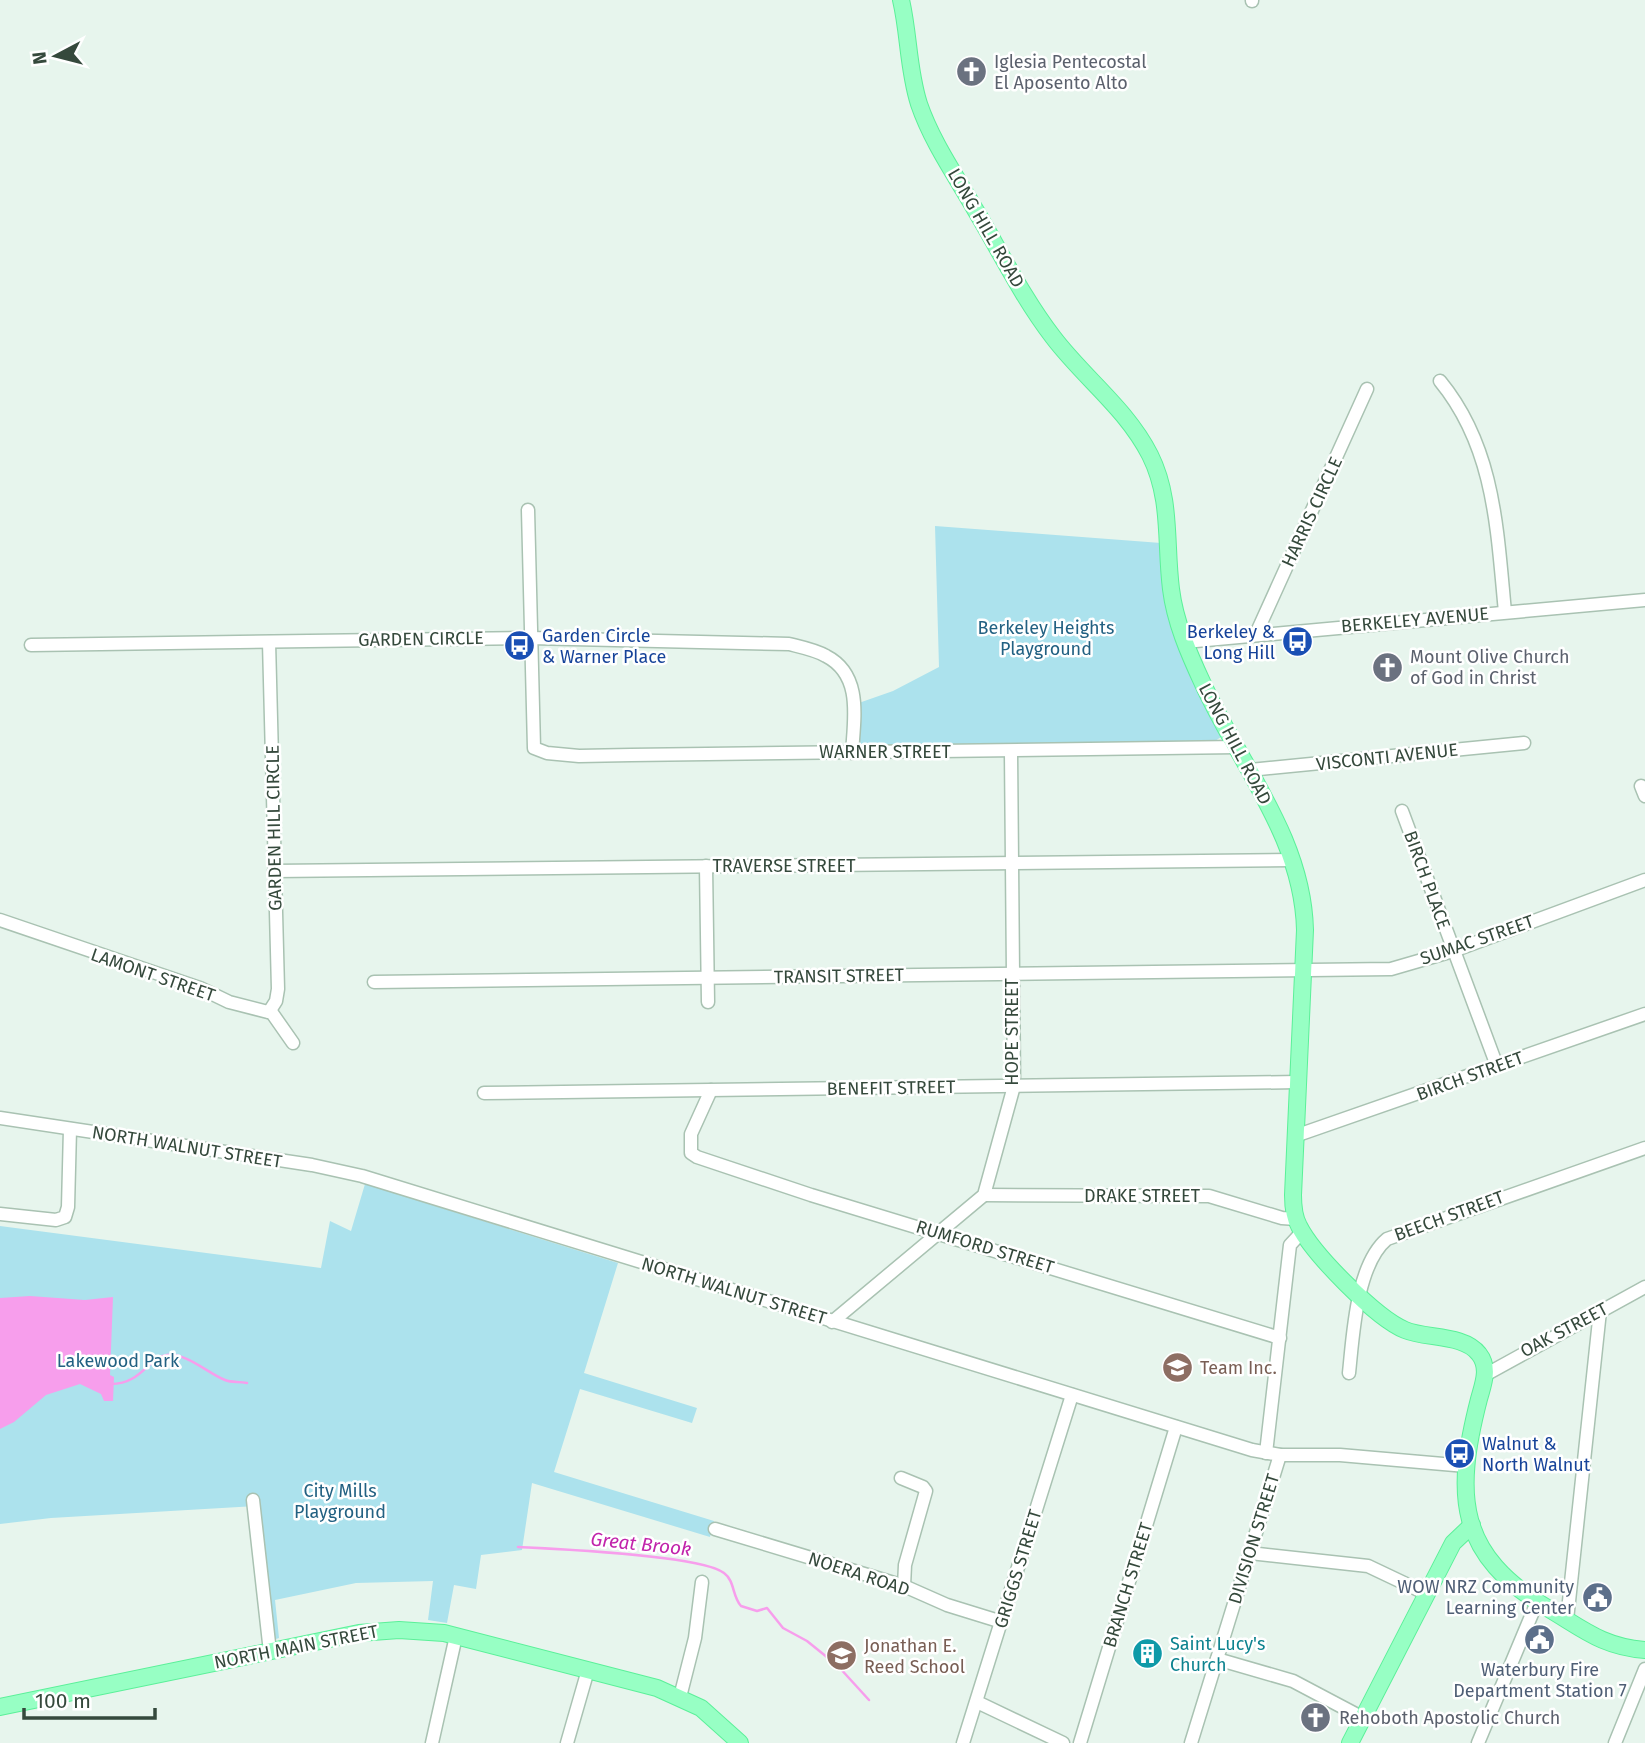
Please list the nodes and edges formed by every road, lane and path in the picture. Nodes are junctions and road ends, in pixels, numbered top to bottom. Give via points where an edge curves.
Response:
1 (901, 0) edge
2 (1440, 381) dead end
3 (1367, 389) dead end
4 (528, 510) dead end
5 (1645, 600) edge
6 (1505, 612) junction
7 (1256, 634) junction
8 (530, 638) junction
9 (269, 642) junction
10 (1185, 642) junction
11 (31, 645) dead end
12 (1524, 743) dead end
13 (1237, 747) junction
14 (852, 752) junction
15 (1011, 752) junction
16 (1250, 770) junction
17 (1402, 811) dead end
18 (1293, 860) junction
19 (1010, 864) junction
20 (706, 866) junction
21 (274, 871) junction
22 (1645, 880) edge
23 (0, 920) edge
24 (1453, 951) junction
25 (1303, 971) junction
26 (1012, 974) junction
27 (708, 978) junction
28 (374, 982) dead end
29 (708, 1002) dead end
30 (269, 1012) junction
31 (1645, 1014) edge
32 (293, 1043) dead end
33 (1497, 1066) junction
34 (1298, 1082) junction
35 (1014, 1086) junction
36 (711, 1090) junction
37 (484, 1093) dead end
38 (0, 1118) edge
39 (70, 1129) junction
40 (1295, 1136) junction
41 (1645, 1148) edge
42 (984, 1195) junction
43 (0, 1214) edge
44 (1299, 1225) junction
45 (938, 1233) junction
46 (1645, 1287) edge
47 (1360, 1296) junction
48 (1601, 1311) junction
49 (832, 1322) junction
50 (1280, 1338) junction
51 (1349, 1373) dead end
52 (1485, 1375) junction
53 (1072, 1395) junction
54 (1176, 1427) junction
55 (1266, 1453) junction
56 (1280, 1455) junction
57 (1466, 1466) junction
58 (901, 1478) dead end
59 (253, 1500) dead end
60 (1472, 1525) junction
61 (715, 1529) dead end
62 (1250, 1553) junction
63 (702, 1581) dead end
64 (904, 1586) junction
65 (1427, 1594) junction
66 (1536, 1602) junction
67 (1567, 1620) junction
68 (1002, 1622) junction
69 (456, 1636) junction
70 (1645, 1650) edge
71 (270, 1651) junction
72 (1217, 1659) junction
73 (1645, 1669) edge
74 (588, 1670) junction
75 (680, 1696) junction
76 (977, 1702) junction
77 (0, 1707) edge
78 (1363, 1717) junction
79 (432, 1743) edge
80 (567, 1743) edge
81 (740, 1743) edge
82 (963, 1743) edge
83 (1063, 1743) edge
84 (1080, 1743) edge
85 (1191, 1743) edge
86 (1350, 1743) edge
87 (1478, 1743) edge
88 (1615, 1743) edge

1 - 10 main road, LONG HILL ROAD via 915,90 938,145 1040,318 1066,354 1131,423 1155,466 1167,510 1172,599
2 - 6 street via 1468,423 1490,481
3 - 7 street, HARRIS CIRCLE
4 - 8 street
5 - 6 street, BERKELEY AVENUE
6 - 7 street, BERKELEY AVENUE
7 - 10 street, BERKELEY AVENUE
8 - 9 street, GARDEN CIRCLE
8 - 14 street, GARDEN CIRCLE via 782,643 827,656 855,691
8 - 14 street, WARNER STREET via 534,748 547,753
9 - 11 street, GARDEN CIRCLE
9 - 21 street, GARDEN HILL CIRCLE
10 - 13 main road, LONG HILL ROAD
12 - 16 street, VISCONTI AVENUE
13 - 15 street, WARNER STREET
13 - 16 main road, LONG HILL ROAD
14 - 15 street, WARNER STREET
15 - 19 street, HOPE STREET
16 - 18 main road, LONG HILL ROAD
17 - 24 street, BIRCH PLACE
18 - 19 street, TRAVERSE STREET
18 - 25 main road, LONG HILL ROAD via 1303,903
19 - 20 street, TRAVERSE STREET
19 - 26 street, HOPE STREET
20 - 21 street, TRAVERSE STREET
20 - 27 street
21 - 30 street, GARDEN HILL CIRCLE via 277,994
22 - 24 street, SUMAC STREET
23 - 30 street, LAMONT STREET
24 - 25 street, SUMAC STREET via 1391,969
24 - 33 street, BIRCH PLACE
25 - 26 street, TRANSIT STREET
25 - 34 main road, LONG HILL ROAD
26 - 27 street, TRANSIT STREET
26 - 35 street, HOPE STREET
27 - 28 street, TRANSIT STREET
27 - 29 street
30 - 32 street
31 - 33 street, BIRCH STREET
33 - 40 street, BIRCH STREET
34 - 35 street, BENEFIT STREET
34 - 40 main road, LONG HILL ROAD
35 - 36 street, BENEFIT STREET
35 - 42 street, HOPE STREET
36 - 37 street, BENEFIT STREET
36 - 45 street, RUMFORD STREET via 691,1134 691,1153
38 - 39 street, NORTH WALNUT STREET
39 - 43 street via 68,1210 63,1219
39 - 49 street, NORTH WALNUT STREET via 362,1176
40 - 44 main road, LONG HILL ROAD via 1293,1201
41 - 47 street, BEECH STREET via 1387,1239 1378,1249
42 - 44 street, DRAKE STREET via 1209,1196
42 - 45 street
44 - 47 main road
44 - 50 street, DIVISION STREET via 1290,1245
45 - 49 street
45 - 50 street, RUMFORD STREET
46 - 48 street, OAK STREET
47 - 51 street, BEECH STREET
47 - 52 main road via 1401,1329 1472,1347 1483,1358
48 - 52 street, OAK STREET
48 - 67 street
49 - 53 street, NORTH WALNUT STREET
50 - 55 street, DIVISION STREET
52 - 57 main road
53 - 54 street, NORTH WALNUT STREET
53 - 68 street, GRIGGS STREET
54 - 55 street, NORTH WALNUT STREET
54 - 84 street, BRANCH STREET
55 - 56 street, NORTH WALNUT STREET
56 - 57 street, NORTH WALNUT STREET via 1340,1455
56 - 62 street, DIVISION STREET
57 - 60 main road
58 - 64 street via 925,1489
59 - 71 street
60 - 65 main road via 1453,1543
60 - 66 main road via 1497,1572
61 - 64 street, NOERA ROAD
62 - 65 street via 1368,1566
62 - 72 street, DIVISION STREET
63 - 75 street via 695,1638
64 - 68 street, NOERA ROAD via 937,1602
65 - 78 main road
66 - 67 main road
66 - 87 street
67 - 70 main road via 1604,1643
68 - 76 street, GRIGGS STREET
69 - 71 main road, NORTH MAIN STREET via 380,1630
69 - 74 main road, NORTH MAIN STREET
69 - 79 street
71 - 77 main road, NORTH MAIN STREET
72 - 78 street via 1293,1681
72 - 85 street, DIVISION STREET
73 - 88 street
74 - 75 main road, NORTH MAIN STREET
74 - 80 street
75 - 81 main road, NORTH MAIN STREET via 714,1718
76 - 82 street, GRIGGS STREET
76 - 83 street
78 - 86 main road

